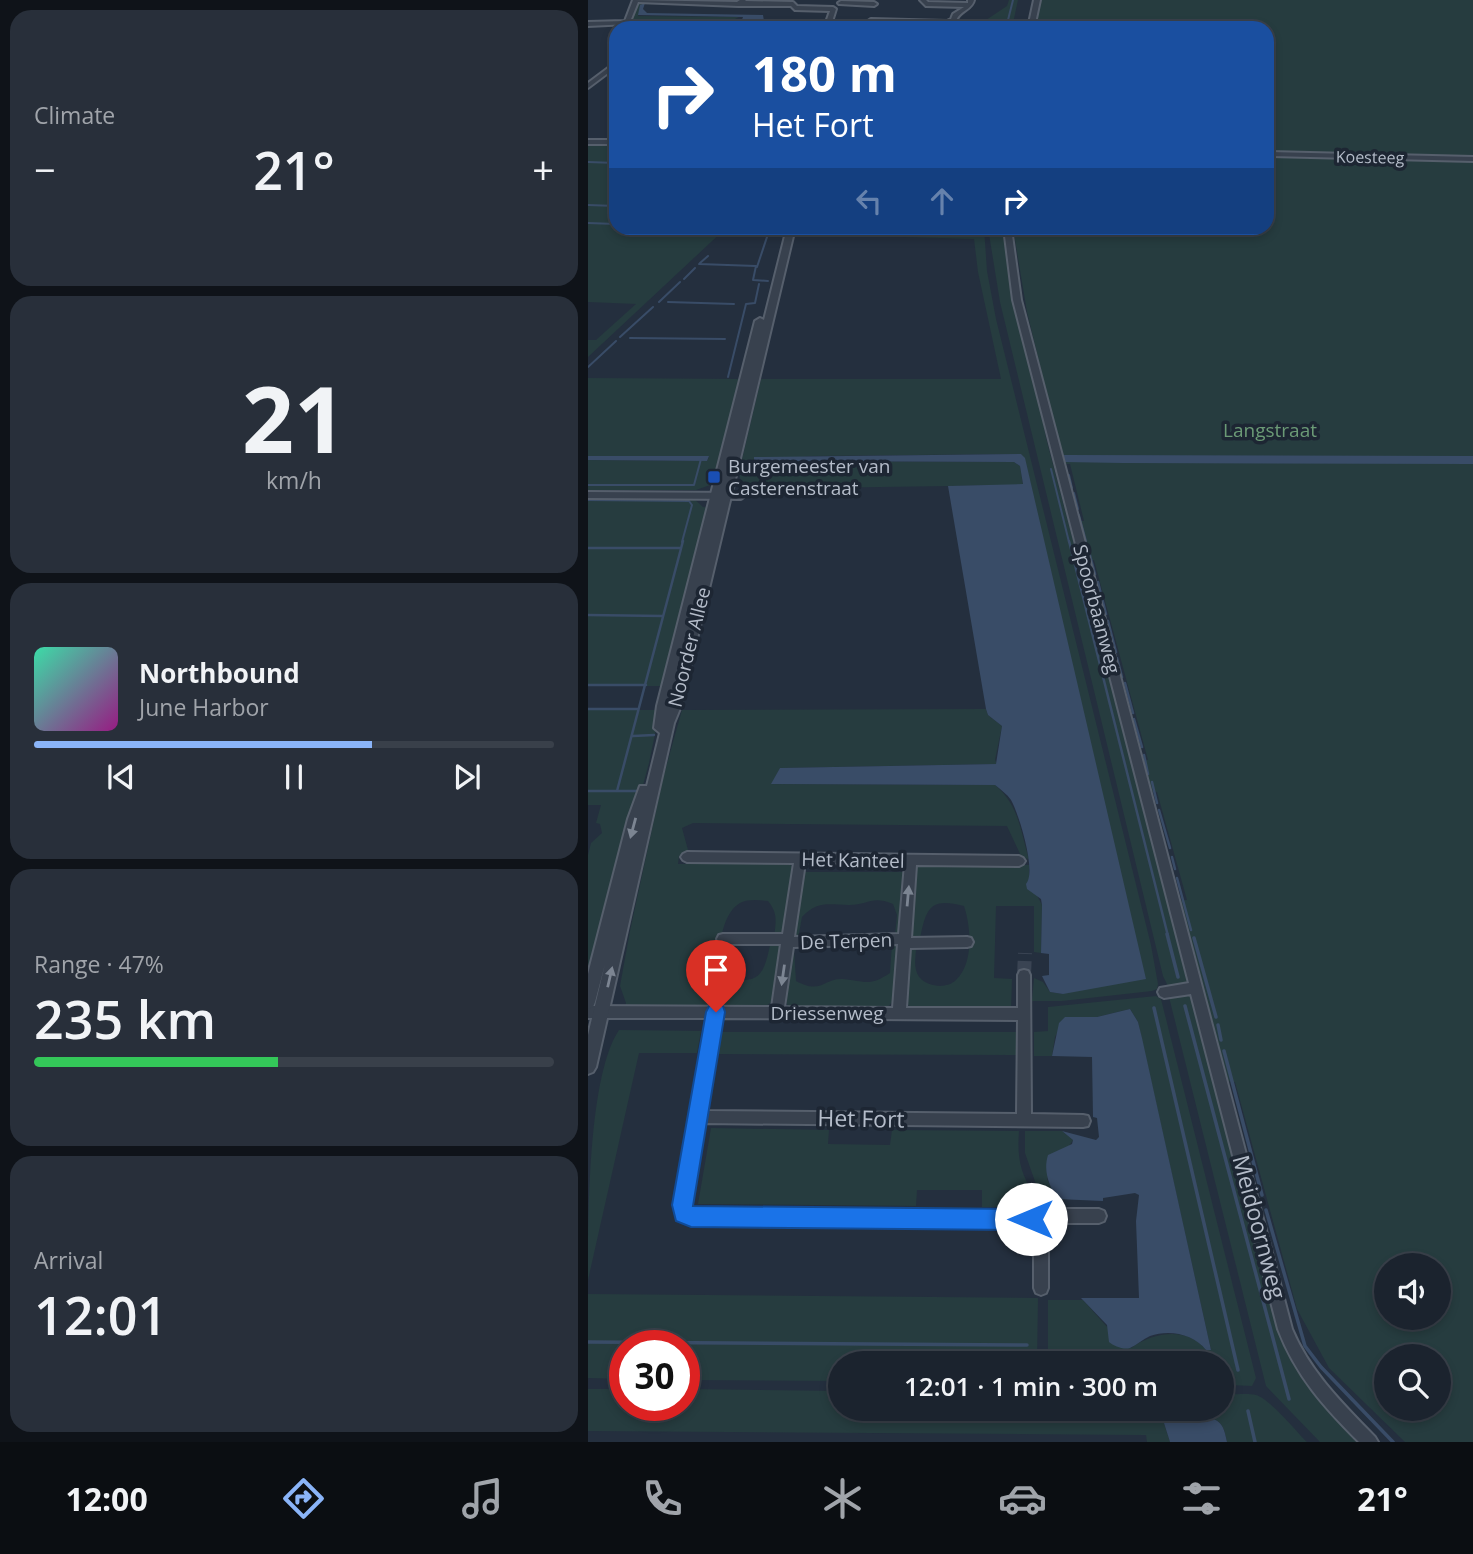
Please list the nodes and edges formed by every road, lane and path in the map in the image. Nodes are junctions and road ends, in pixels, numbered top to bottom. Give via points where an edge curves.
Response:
1 (636, 0) edge
2 (668, 0) edge
3 (923, 0) edge
4 (1037, 0) edge
5 (742, 2) edge
6 (842, 2) edge
7 (875, 2) edge
8 (971, 2) edge
9 (794, 4) edge
10 (833, 9) junction
11 (960, 12) junction
12 (968, 14) dead end
13 (629, 21) edge
14 (829, 21) edge
15 (871, 21) edge
16 (952, 21) edge
17 (1032, 21) edge
18 (588, 24) edge
19 (609, 25) edge
20 (609, 69) edge
21 (588, 86) edge
22 (588, 142) edge
23 (609, 142) edge
24 (1274, 154) edge
25 (1473, 159) edge
26 (781, 235) edge
27 (789, 235) edge
28 (1008, 235) edge
29 (754, 361) junction
30 (588, 495) edge
31 (721, 496) junction
32 (741, 496) dead end
33 (687, 857) dead end
34 (800, 859) junction
35 (911, 860) junction
36 (1019, 861) dead end
37 (723, 939) dead end
38 (788, 941) junction
39 (903, 941) junction
40 (967, 942) dead end
41 (1024, 975) tunnel mouth
42 (1195, 988) junction
43 (1164, 992) dead end
44 (588, 1002) edge
45 (595, 1012) edge
46 (716, 1012) junction
47 (777, 1013) junction
48 (899, 1013) junction
49 (1024, 1014) junction
50 (588, 1067) edge
51 (698, 1117) junction
52 (1024, 1120) junction
53 (1083, 1121) dead end
54 (1099, 1216) dead end
55 (1041, 1219) junction
56 (1041, 1288) dead end
57 (1370, 1442) edge

1 - 2 street
1 - 13 street
2 - 5 street
3 - 8 street via 926,4
4 - 17 street
5 - 9 street via 769,9
6 - 7 street
6 - 10 street
7 - 15 street
8 - 11 street
9 - 10 street
10 - 14 street
11 - 12 street
11 - 16 street
18 - 19 street
20 - 21 street
22 - 23 street
24 - 25 street, Koesteeg
26 - 29 street, Noorder Allee
27 - 29 street, Noorder Allee
28 - 42 street, Spoorbaanweg via 1017,300
29 - 31 street, Noorder Allee
30 - 31 street
31 - 32 street
31 -> 44 street, Noorder Allee
45 -> 31 street, Noorder Allee via 675,706
33 - 34 street, Het Kanteel
34 - 35 street, Het Kanteel
34 - 38 street, De Terpen
35 - 36 street, Het Kanteel
39 -> 35 street, De Terpen
37 - 38 street, De Terpen
38 - 39 street, De Terpen
38 -> 47 street, De Terpen
39 - 40 street, De Terpen
39 - 48 street, De Terpen
41 - 49 street
42 - 43 street
42 - 57 street, Meidoornweg via 1289,1340 1309,1374
45 - 46 street, Driessenweg
45 - 50 street, Noorder Allee
46 - 47 street, Driessenweg
46 - 51 street
47 - 48 street, Driessenweg
48 - 49 street, Driessenweg
49 - 52 street
51 - 52 street, Het Fort
51 - 55 street via 684,1214
52 - 53 street, Het Fort
54 - 55 street
55 - 56 street

